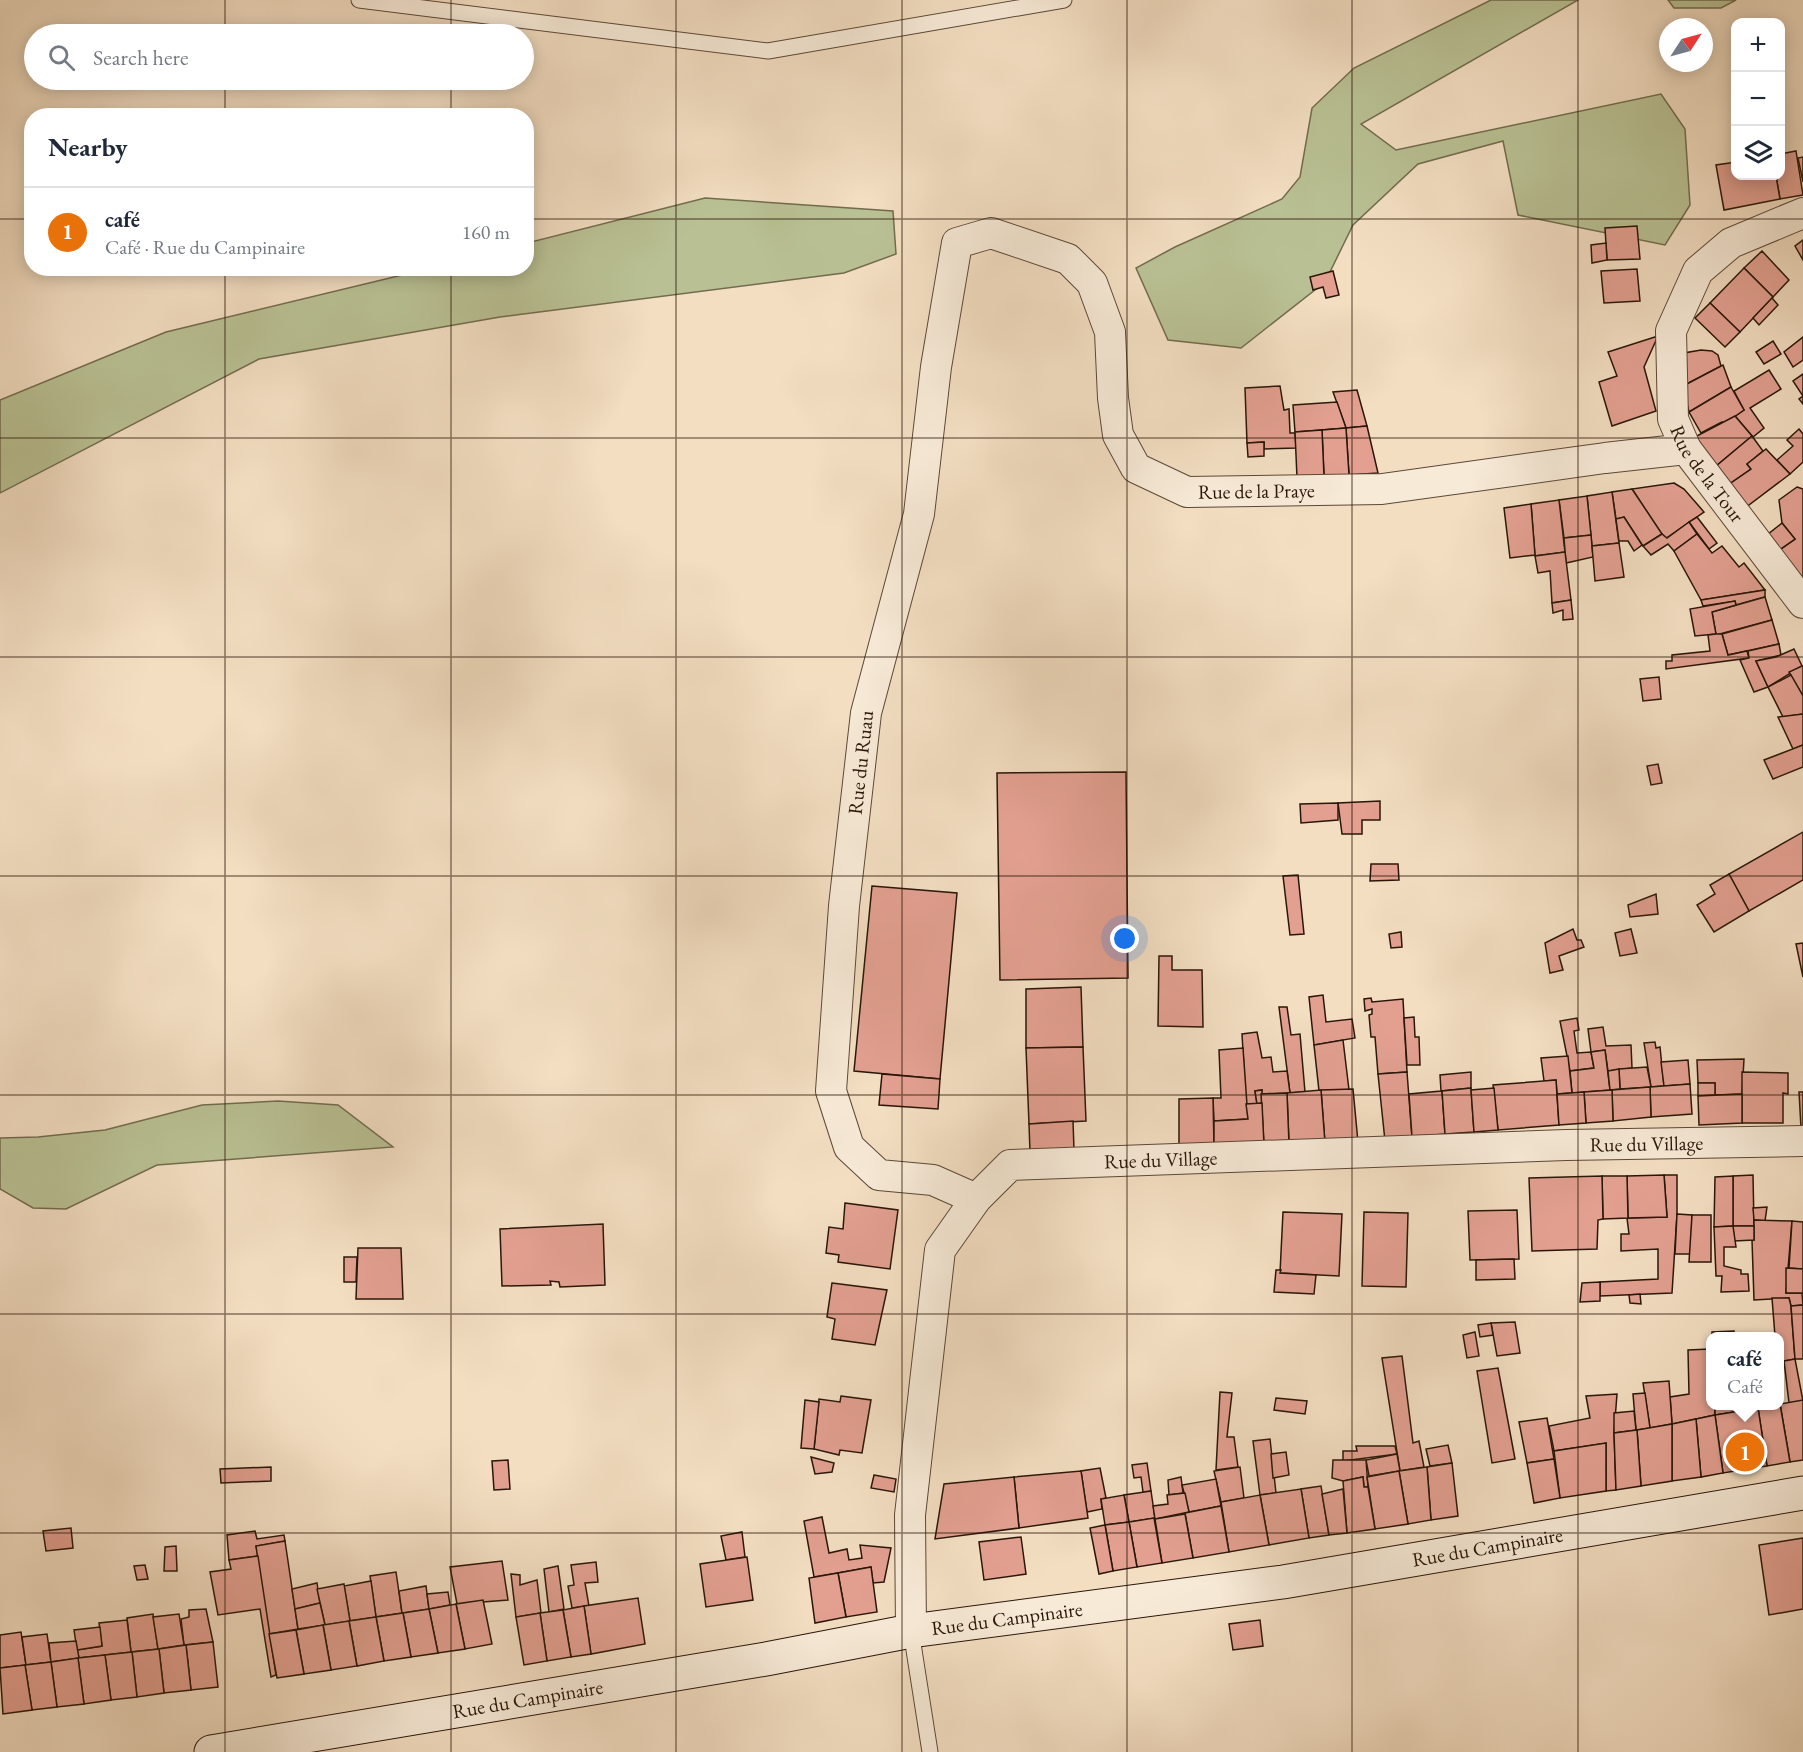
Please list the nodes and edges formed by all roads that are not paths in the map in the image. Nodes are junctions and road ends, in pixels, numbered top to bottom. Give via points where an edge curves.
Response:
1 (359, 0) edge
2 (1064, 0) edge
3 (1803, 213) edge
4 (957, 243) joint
5 (1686, 449) junction
6 (1803, 603) edge
7 (1803, 1141) edge
8 (976, 1199) junction
9 (1803, 1493) edge
10 (911, 1631) junction
11 (211, 1752) edge
12 (930, 1752) edge

1 - 2 lane via 768,51
3 - 5 street, Rue de la Tour via 1731,243 1698,272 1671,331 1673,419
4 - 5 street, Rue de la Praye via 991,232 1068,259 1092,283 1110,332 1118,435 1136,468 1187,492 1382,489
4 - 8 street, Rue du Ruau via 936,367 919,514 866,713 844,906 831,1091 849,1147 879,1175 933,1180
5 - 6 street, Rue de la Tour
7 - 8 street, Rue du Village via 1566,1145 1010,1165
8 - 10 street, Rue du Village via 940,1250 910,1515
9 - 10 main road, Rue du Campinaire via 1283,1582
10 - 11 main road, Rue du Campinaire
10 - 12 lane

